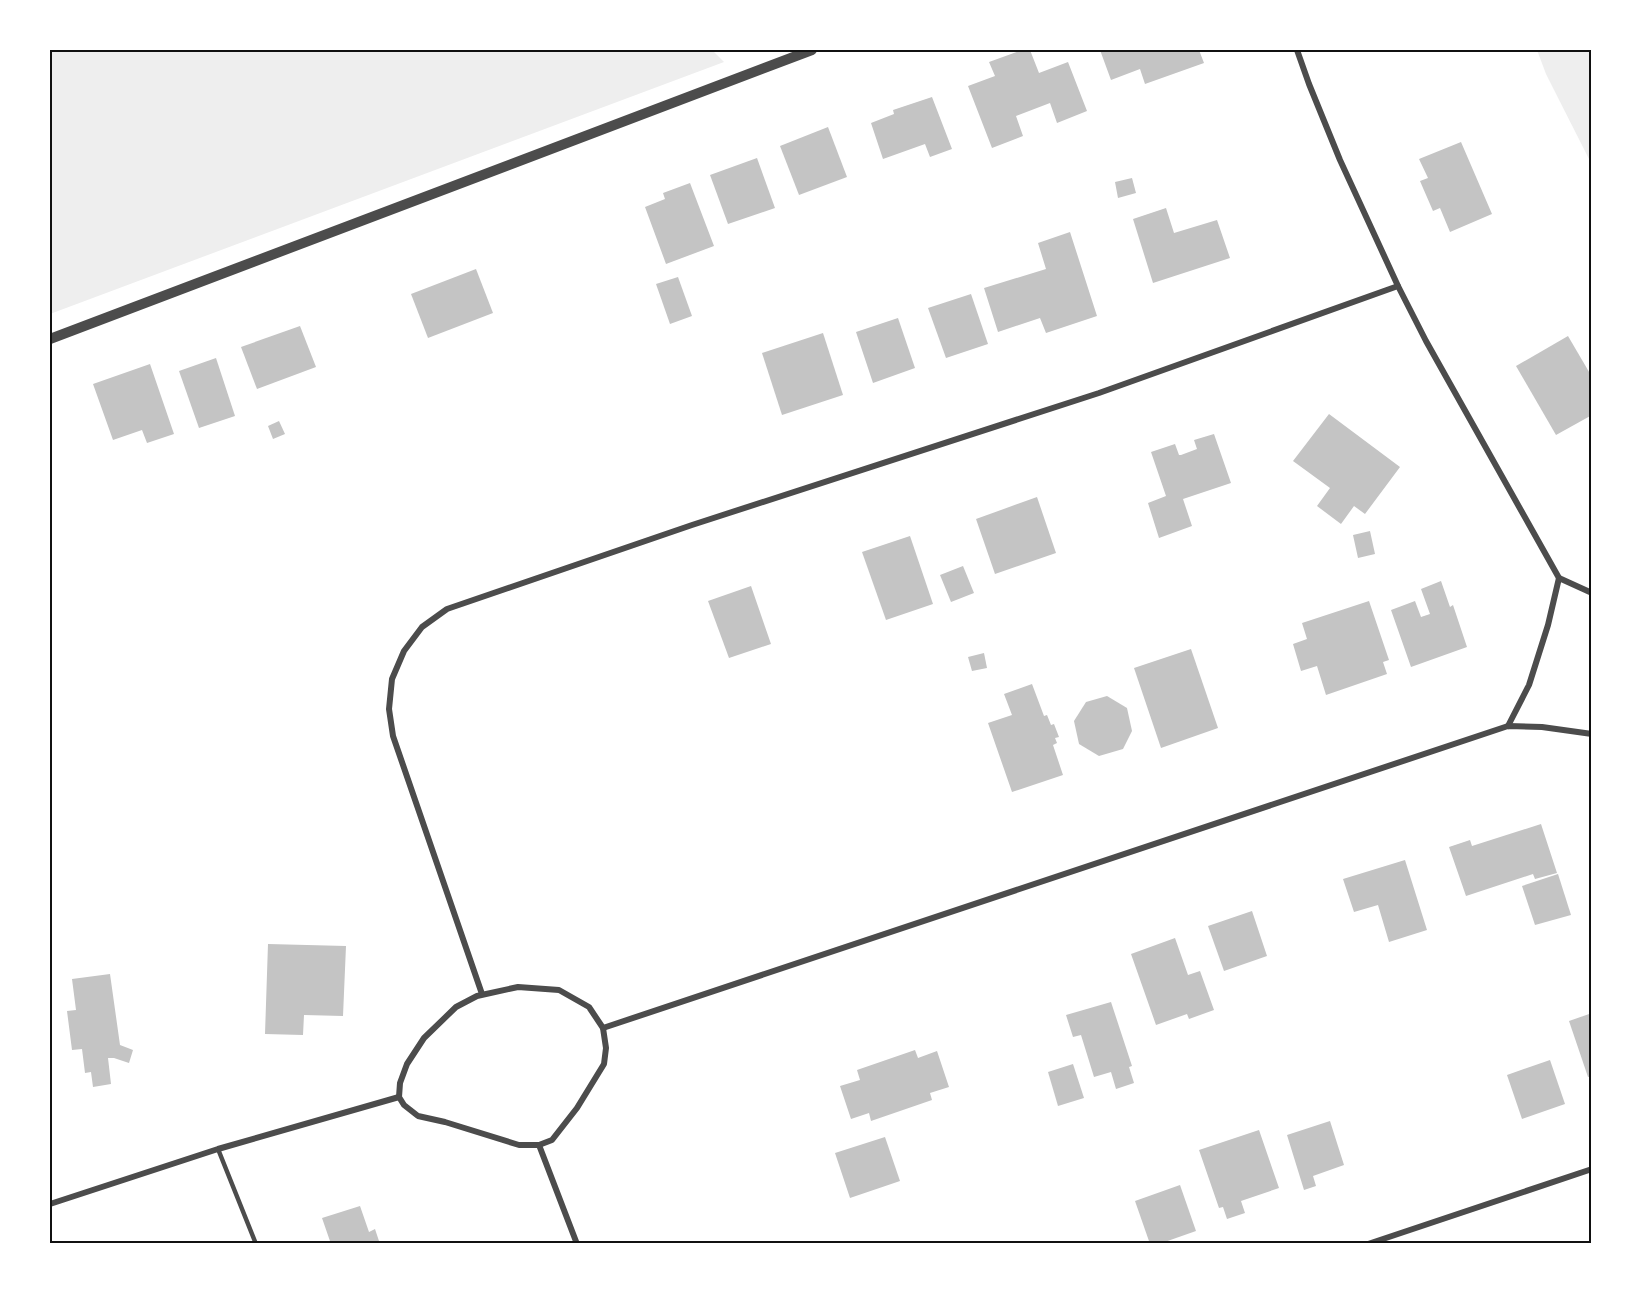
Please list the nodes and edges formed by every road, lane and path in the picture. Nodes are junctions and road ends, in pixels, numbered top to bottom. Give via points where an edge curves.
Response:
1 (812, 50) edge
2 (1298, 50) edge
3 (1398, 286) junction
4 (50, 339) edge
5 (1559, 578) junction
6 (1592, 593) edge
7 (1508, 726) junction
8 (1592, 734) edge
9 (482, 994) junction
10 (603, 1028) junction
11 (399, 1097) junction
12 (539, 1145) junction
13 (218, 1149) junction
14 (1592, 1169) edge
15 (50, 1204) edge
16 (256, 1244) edge
17 (577, 1244) edge
18 (1368, 1244) edge

1 - 4 street
2 - 3 street via 1340,160
3 - 5 street
3 - 9 street via 1099,393 447,609 422,627 404,651 392,679 388,709 393,736
5 - 6 street
5 - 7 street via 1529,685
7 - 8 street
7 - 10 street
9 - 10 street via 518,987 559,990 589,1007
9 - 11 street via 456,1007 424,1038 407,1064
10 - 12 street via 604,1064 552,1140
11 - 12 street via 418,1116 519,1145
11 - 13 street
12 - 17 street
13 - 15 street
13 - 16 lane
14 - 18 street

